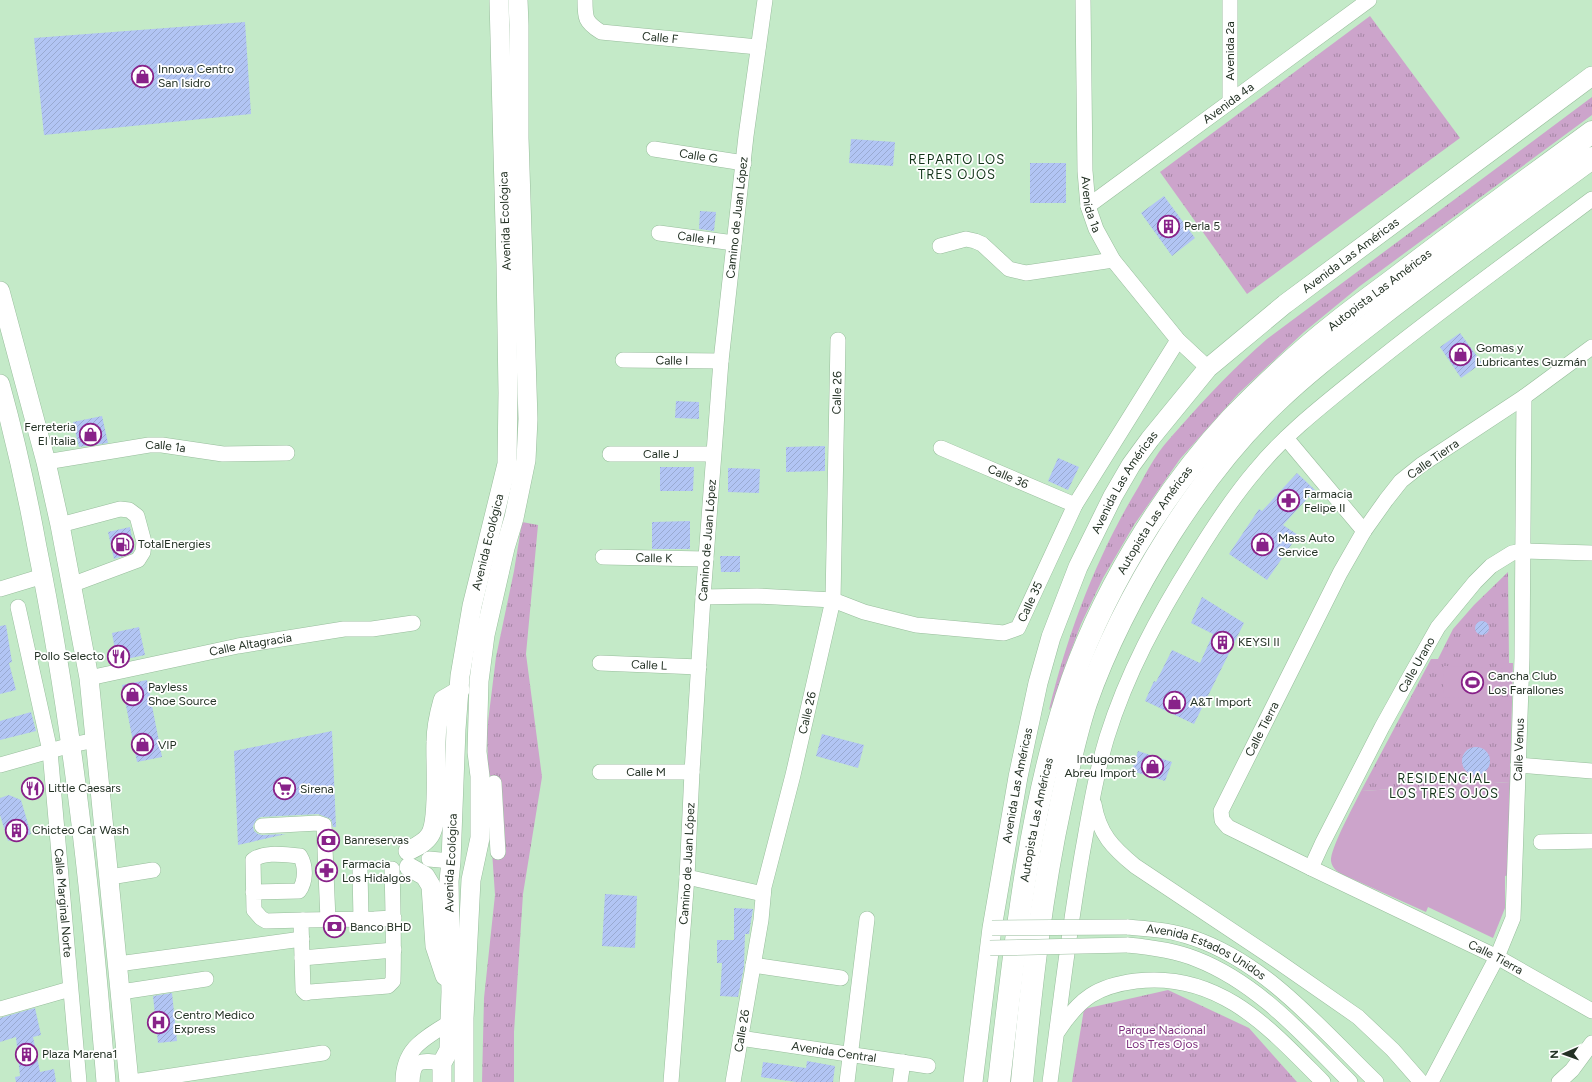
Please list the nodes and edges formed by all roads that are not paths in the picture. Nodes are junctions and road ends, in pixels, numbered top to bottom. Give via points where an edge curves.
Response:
1 (499, 0) edge
2 (518, 0) edge
3 (585, 0) edge
4 (765, 0) edge
5 (1083, 0) edge
6 (1230, 0) edge
7 (1368, 0) edge
8 (758, 47) junction
9 (1592, 76) edge
10 (1230, 102) junction
11 (1592, 132) edge
12 (654, 149) dead end
13 (1592, 158) edge
14 (744, 162) junction
15 (1592, 199) edge
16 (1088, 206) junction
17 (659, 233) dead end
18 (734, 243) junction
19 (940, 246) dead end
20 (1113, 260) junction
21 (0, 291) edge
22 (838, 340) dead end
23 (1178, 340) junction
24 (1592, 347) edge
25 (623, 360) dead end
26 (720, 361) junction
27 (1208, 368) junction
28 (0, 384) edge
29 (1524, 397) junction
30 (1286, 438) junction
31 (941, 448) dead end
32 (287, 453) dead end
33 (610, 454) dead end
34 (713, 454) junction
35 (46, 462) junction
36 (1075, 505) junction
37 (60, 525) junction
38 (1364, 531) junction
39 (1523, 551) junction
40 (1592, 553) edge
41 (603, 557) dead end
42 (706, 559) junction
43 (43, 576) junction
44 (71, 585) junction
45 (0, 590) edge
46 (703, 597) junction
47 (833, 600) junction
48 (18, 607) dead end
49 (413, 623) dead end
50 (600, 663) dead end
51 (699, 667) junction
52 (89, 678) junction
53 (460, 690) junction
54 (96, 740) junction
55 (71, 745) junction
56 (50, 751) junction
57 (477, 752) junction
58 (0, 765) edge
59 (1518, 765) junction
60 (1592, 770) edge
61 (600, 772) dead end
62 (692, 772) junction
63 (494, 783) dead end
64 (1093, 794) junction
65 (262, 826) dead end
66 (488, 837) junction
67 (1541, 842) dead end
68 (1592, 842) edge
69 (498, 852) dead end
70 (429, 859) dead end
71 (403, 862) junction
72 (451, 862) junction
73 (1311, 868) junction
74 (153, 870) dead end
75 (360, 870) dead end
76 (110, 877) junction
77 (687, 877) junction
78 (254, 892) dead end
79 (763, 894) junction
80 (394, 918) junction
81 (361, 919) junction
82 (303, 920) junction
83 (328, 920) junction
84 (867, 920) dead end
85 (992, 928) junction
86 (302, 938) junction
87 (990, 948) junction
88 (394, 950) junction
89 (1497, 957) junction
90 (302, 958) junction
91 (118, 964) junction
92 (753, 965) junction
93 (466, 976) junction
94 (841, 978) dead end
95 (206, 979) dead end
96 (70, 989) junction
97 (121, 992) junction
98 (451, 992) junction
99 (0, 1009) edge
100 (1592, 1011) edge
101 (449, 1023) junction
102 (1057, 1033) junction
103 (740, 1038) junction
104 (1592, 1043) edge
105 (324, 1053) dead end
106 (850, 1054) junction
107 (442, 1062) junction
108 (903, 1062) junction
109 (928, 1066) dead end
110 (79, 1082) edge
111 (106, 1082) edge
112 (129, 1082) edge
113 (132, 1082) edge
114 (403, 1082) edge
115 (412, 1082) edge
116 (442, 1082) edge
117 (464, 1082) edge
118 (670, 1082) edge
119 (733, 1082) edge
120 (847, 1082) edge
121 (900, 1082) edge
122 (973, 1082) edge
123 (999, 1082) edge
124 (1022, 1082) edge
125 (1050, 1082) edge
126 (1323, 1082) edge
127 (1350, 1082) edge
128 (1376, 1082) edge
129 (1421, 1082) edge
130 (1431, 1082) edge
131 (1559, 1082) edge

1 - 53 main road, Avenida Ecológica via 506,264 507,464 472,606
2 - 57 main road, Avenida Ecológica via 519,138 528,426 526,460 485,635 479,681
3 - 8 street, Calle F via 585,17 590,25 601,32
4 - 8 street, Camino de Juan López
5 - 16 street, Avenida 1a via 1085,171
6 - 10 street, Avenida 2a
7 - 10 street, Avenida 4a
8 - 14 street, Camino de Juan López
9 - 27 main road, Avenida Las Américas via 1285,304
10 - 16 street, Avenida 4a
11 - 123 highway, Autopista Las Américas via 1335,323 1294,358 1231,420 1202,453 1175,486 1130,557 1087,644 1068,694 1048,763 1016,938
12 - 14 street, Calle G
13 - 124 highway, Autopista Las Américas via 1404,297 1273,404 1194,497 1151,564 1113,636 1086,702 1068,766 1046,876 1036,943
14 - 18 street, Camino de Juan López
15 - 30 street via 1420,326
16 - 20 street, Avenida 1a via 1096,229
17 - 18 street, Calle H
18 - 26 street, Camino de Juan López
19 - 20 street via 966,239 975,241 982,244 1009,269 1026,273
20 - 23 street, Avenida 1a
21 - 35 main road
22 - 47 street, Calle 26
23 - 27 street, Avenida 1a
23 - 36 street, Calle 35
24 - 29 street, Calle Tierra
25 - 26 street, Calle I
26 - 34 street, Camino de Juan López
27 - 85 main road, Avenida Las Américas via 1150,438 1113,496 1088,544 1060,612 1038,683 1018,777
28 - 43 main road via 25,485
29 - 38 street, Calle Tierra via 1421,465 1402,481
29 - 39 street, Calle Venus
30 - 38 street
30 - 64 street via 1256,469 1232,502 1203,543 1159,616 1120,698
31 - 36 street, Calle 36
32 - 35 street, Calle 1a via 223,454 149,445
33 - 34 street, Calle J
34 - 42 street, Camino de Juan López
35 - 37 main road
36 - 47 street, Calle 35 via 1018,628 1004,633 916,624 864,612
37 - 44 main road
37 - 44 street via 120,509 129,510 137,516 144,542 143,552 138,560
38 - 73 street, Calle Tierra via 1340,573 1221,811 1222,820 1228,827
39 - 40 street, Calle Urano
39 - 59 street, Calle Venus
39 - 73 street, Calle Urano via 1512,553 1491,566 1457,601 1438,627 1382,727
41 - 42 street, Calle K
42 - 46 street, Camino de Juan López
43 - 45 street
43 - 55 main road
44 - 52 main road
46 - 47 street, Calle 35 via 757,596
46 - 51 street, Camino de Juan López
47 - 79 street, Calle 26
48 - 56 street, Calle Marginal Norte
49 - 52 street, Calle Altagracia via 344,630 238,646
50 - 51 street, Calle L
51 - 62 street, Camino de Juan López
52 - 54 main road
53 - 71 main road via 443,700 439,714 436,741 436,822 428,838
53 - 72 main road, Avenida Ecológica
54 - 55 street
54 - 76 main road
55 - 56 street
55 - 111 main road
56 - 58 street
56 - 96 street, Calle Marginal Norte
57 - 66 main road, Avenida Ecológica
57 - 72 main road via 464,764 461,776 460,838
59 - 60 street
59 - 89 street, Calle Venus via 1513,918
61 - 62 street, Calle M
62 - 77 street, Camino de Juan López
63 - 66 street
64 - 102 street via 1069,934
64 - 129 street via 1100,827 1118,852 1358,1017 1393,1050
65 - 83 street via 318,823 324,825
66 - 69 street
66 - 93 main road, Avenida Ecológica via 470,880
67 - 68 street
70 - 72 street
71 - 80 street
71 - 98 main road via 425,876 431,886 435,946
72 - 93 main road via 456,867 458,875 458,964
72 - 98 main road, Avenida Ecológica
73 - 89 street, Calle Tierra
74 - 76 street
75 - 81 street
76 - 91 main road
77 - 79 street
77 - 118 street, Camino de Juan López
78 - 82 street via 254,910 266,921
79 - 92 street, Calle 26
80 - 81 street
80 - 88 street
81 - 83 street
82 - 83 street
82 - 86 street
84 - 106 street
85 - 87 main road, Avenida Las Américas
85 - 128 street, Avenida Estados Unidos, bridge via 1127,927 1162,930 1192,937 1225,951 1253,968 1281,990
86 - 90 street
86 - 91 street
87 - 122 main road, Avenida Las Américas
87 - 127 street, Avenida Estados Unidos, bridge via 1127,945 1158,948 1194,958 1217,968 1275,1008
88 - 90 street
88 - 90 street via 394,981 388,986 306,993 303,990
89 - 100 street, Calle Tierra
89 - 130 street, Calle Venus
91 - 97 main road
92 - 94 street
92 - 103 street, Calle 26
93 - 117 main road, Avenida Ecológica
95 - 97 street
96 - 99 street
96 - 110 street, Calle Marginal Norte
97 - 112 main road
98 - 101 main road, Avenida Ecológica
101 - 107 main road, Avenida Ecológica via 449,1050
101 - 114 street via 430,1034 405,1060
102 - 125 street
102 - 126 street via 1072,1011 1096,992 1127,982 1181,982 1215,993 1253,1016 1272,1031
103 - 106 street, Avenida Central
103 - 119 street, Calle 26
104 - 131 street via 1572,1070
105 - 113 street
106 - 108 street, Avenida Central
106 - 120 street
107 - 115 street via 419,1062 413,1070
107 - 116 main road, Avenida Ecológica
108 - 109 street, Avenida Central
108 - 121 street

